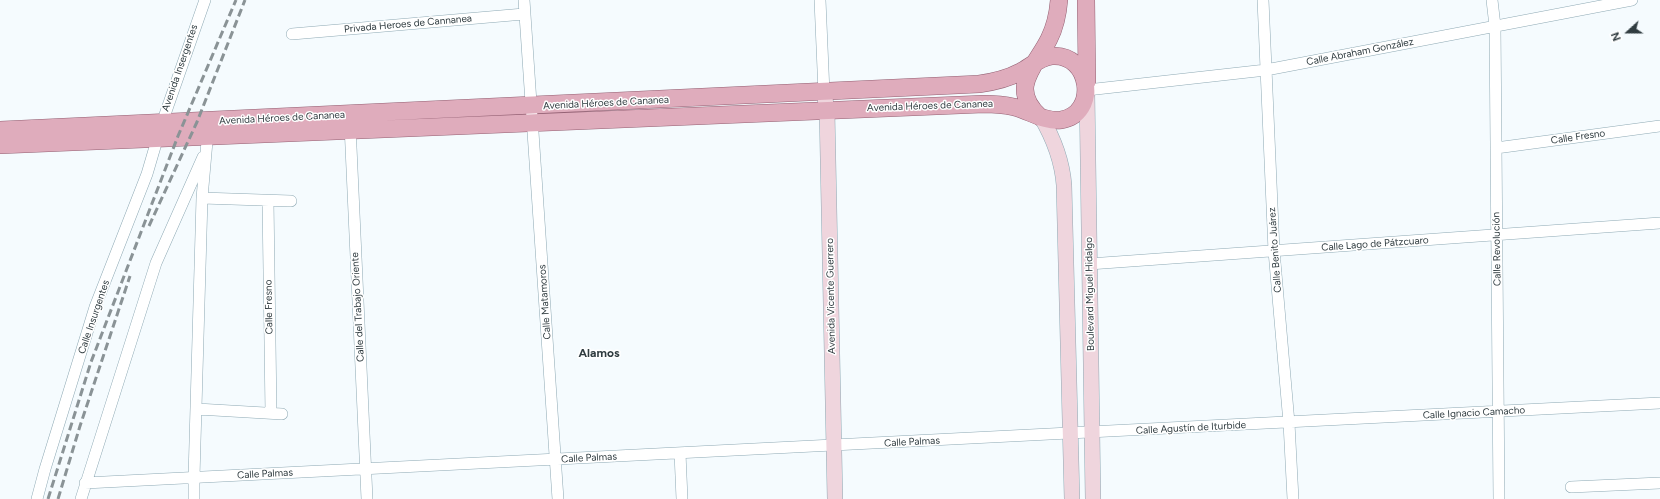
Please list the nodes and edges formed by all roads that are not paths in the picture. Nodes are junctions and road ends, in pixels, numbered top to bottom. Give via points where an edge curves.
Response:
1 (205, 0) edge
2 (524, 0) edge
3 (820, 0) edge
4 (1059, 0) edge
5 (1086, 0) edge
6 (1263, 0) edge
7 (1492, 0) edge
8 (1632, 0) edge
9 (524, 14) junction
10 (1495, 26) junction
11 (292, 34) dead end
12 (1032, 65) junction
13 (1266, 70) junction
14 (1087, 90) junction
15 (824, 93) junction
16 (827, 110) junction
17 (532, 114) junction
18 (1041, 117) junction
19 (350, 122) junction
20 (1660, 126) edge
21 (0, 130) edge
22 (160, 130) junction
23 (207, 136) junction
24 (0, 145) edge
25 (1496, 148) junction
26 (1089, 183) junction
27 (1064, 185) junction
28 (202, 198) junction
29 (268, 201) junction
30 (290, 202) dead end
31 (1660, 223) edge
32 (1497, 235) junction
33 (1274, 251) junction
34 (1089, 264) junction
35 (1660, 403) edge
36 (197, 409) junction
37 (1499, 412) junction
38 (1289, 423) junction
39 (1093, 433) junction
40 (1071, 434) junction
41 (834, 446) junction
42 (680, 453) junction
43 (556, 459) junction
44 (365, 469) junction
45 (194, 477) junction
46 (85, 483) junction
47 (1660, 483) edge
48 (1571, 487) dead end
49 (37, 499) edge
50 (81, 499) edge
51 (194, 499) edge
52 (367, 499) edge
53 (558, 499) edge
54 (682, 499) edge
55 (835, 499) edge
56 (1072, 499) edge
57 (1093, 499) edge
58 (1293, 499) edge
59 (1499, 499) edge

1 - 22 street, Avenida Insergentes
2 - 9 street, Calle Matamoros
3 - 15 street
4 - 12 main road via 1056,21 1050,37
5 - 14 main road
6 - 13 street, Calle Benito Juárez
7 - 10 street, Calle Revolución
8 - 10 street, Calle Abraham González
9 - 11 street, Privada Heroes de Cannanea
9 - 17 street, Calle Matamoros
10 - 13 street, Calle Abraham González
10 - 25 street, Calle Revolución
12 - 14 main road, Avenida Héroes de Cananea via 1052,56 1068,59 1081,69 1086,79
12 - 15 main road, Avenida Héroes de Cananea via 1007,78 979,84
12 - 18 main road via 1025,93 1028,103
13 - 14 street, Calle Abraham González
13 - 33 street, Calle Benito Juárez
14 - 18 main road, Avenida Héroes de Cananea via 1080,109 1072,116 1062,120
14 - 26 street, Boulevard Miguel Hidalgo
15 - 16 street, Avenida Vicente Guerrero
15 - 17 main road, Avenida Héroes de Cananea
16 - 17 main road, Avenida Héroes de Cananea
16 - 18 main road, Avenida Héroes de Cananea via 984,104 1014,107
16 - 41 street, Avenida Vicente Guerrero
17 - 19 main road, Avenida Héroes de Cananea
17 - 43 street, Calle Matamoros
18 - 27 street via 1055,143
19 - 23 main road, Avenida Héroes de Cananea
19 - 44 street, Calle del Trabajo Oriente
20 - 25 street, Calle Fresno
21 - 22 main road, Avenida Héroes de Cananea
22 - 23 main road, Avenida Héroes de Cananea
22 - 24 main road, Avenida Héroes de Cananea
22 - 49 street, Calle Insurgentes via 95,308
23 - 28 street
23 - 46 street via 156,263
25 - 32 street, Calle Revolución
26 - 27 street
26 - 34 street, Boulevard Miguel Hidalgo
27 - 40 street
28 - 29 street
28 - 36 street
29 - 30 street
29 - 36 street, Calle Fresno via 276,413
31 - 32 street, Calle Lago de Pátzcuaro
32 - 33 street, Calle Lago de Pátzcuaro
32 - 37 street, Calle Revolución
33 - 34 street, Calle Lago de Pátzcuaro
33 - 38 street, Calle Benito Juárez
34 - 39 street, Boulevard Miguel Hidalgo
35 - 37 street, Calle Ignacio Camacho
36 - 45 street
37 - 38 street, Calle Ignacio Camacho
37 - 59 street, Calle Revolución
38 - 39 street, Calle Agustín de Iturbide
38 - 58 street, Calle Benito Juárez
39 - 40 street, Calle Palmas
39 - 57 street, Boulevard Miguel Hidalgo
40 - 41 street, Calle Palmas
40 - 56 street
41 - 42 street, Calle Palmas
41 - 55 street, Avenida Vicente Guerrero
42 - 43 street, Calle Palmas
42 - 54 street
43 - 44 street, Calle Palmas
43 - 53 street, Calle Matamoros
44 - 45 street, Calle Palmas
44 - 52 street, Calle del Trabajo Oriente
45 - 46 street, Calle Palmas
45 - 51 street
46 - 50 street
47 - 48 street

